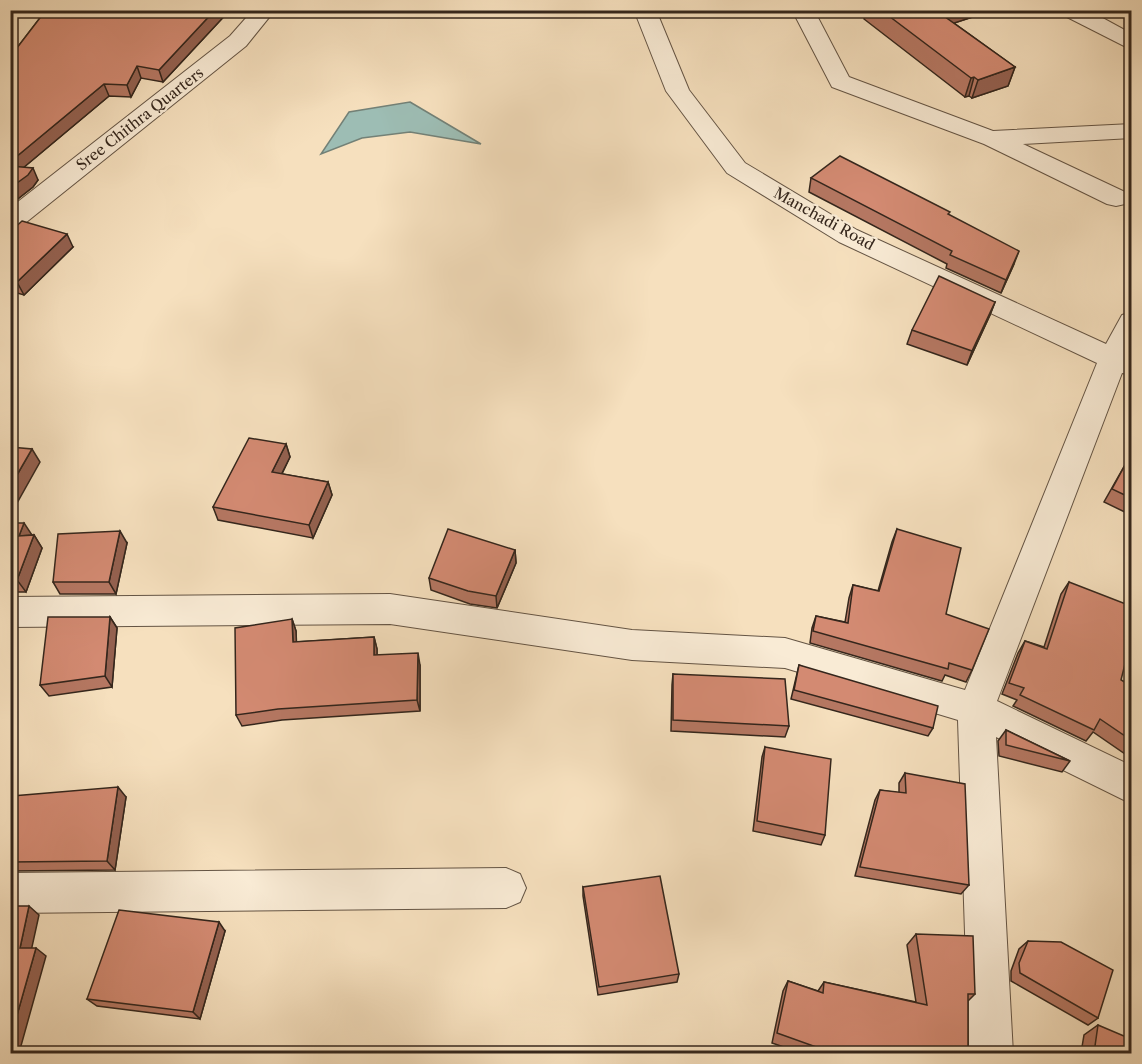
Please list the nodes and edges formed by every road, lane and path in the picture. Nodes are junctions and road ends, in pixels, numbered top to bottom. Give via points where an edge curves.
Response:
1 (265, 10) edge
2 (645, 10) edge
3 (802, 10) edge
4 (1071, 10) edge
5 (1131, 43) edge
6 (1131, 131) edge
7 (990, 138) junction
8 (1116, 198) dead end
9 (10, 222) edge
10 (1131, 322) edge
11 (1122, 362) edge
12 (10, 612) edge
13 (976, 709) junction
14 (1131, 786) edge
15 (506, 888) dead end
16 (10, 893) edge
17 (991, 1053) edge

1 - 9 street, Sree Chithra Quarters via 238,41
2 - 11 street, Manchadi Road via 678,91 736,168 848,237
3 - 7 street via 840,82
4 - 5 street
6 - 7 street
7 - 8 street
10 - 11 street
11 - 13 street
12 - 13 street via 390,609 632,645 785,653
13 - 14 street
13 - 17 street
15 - 16 street

